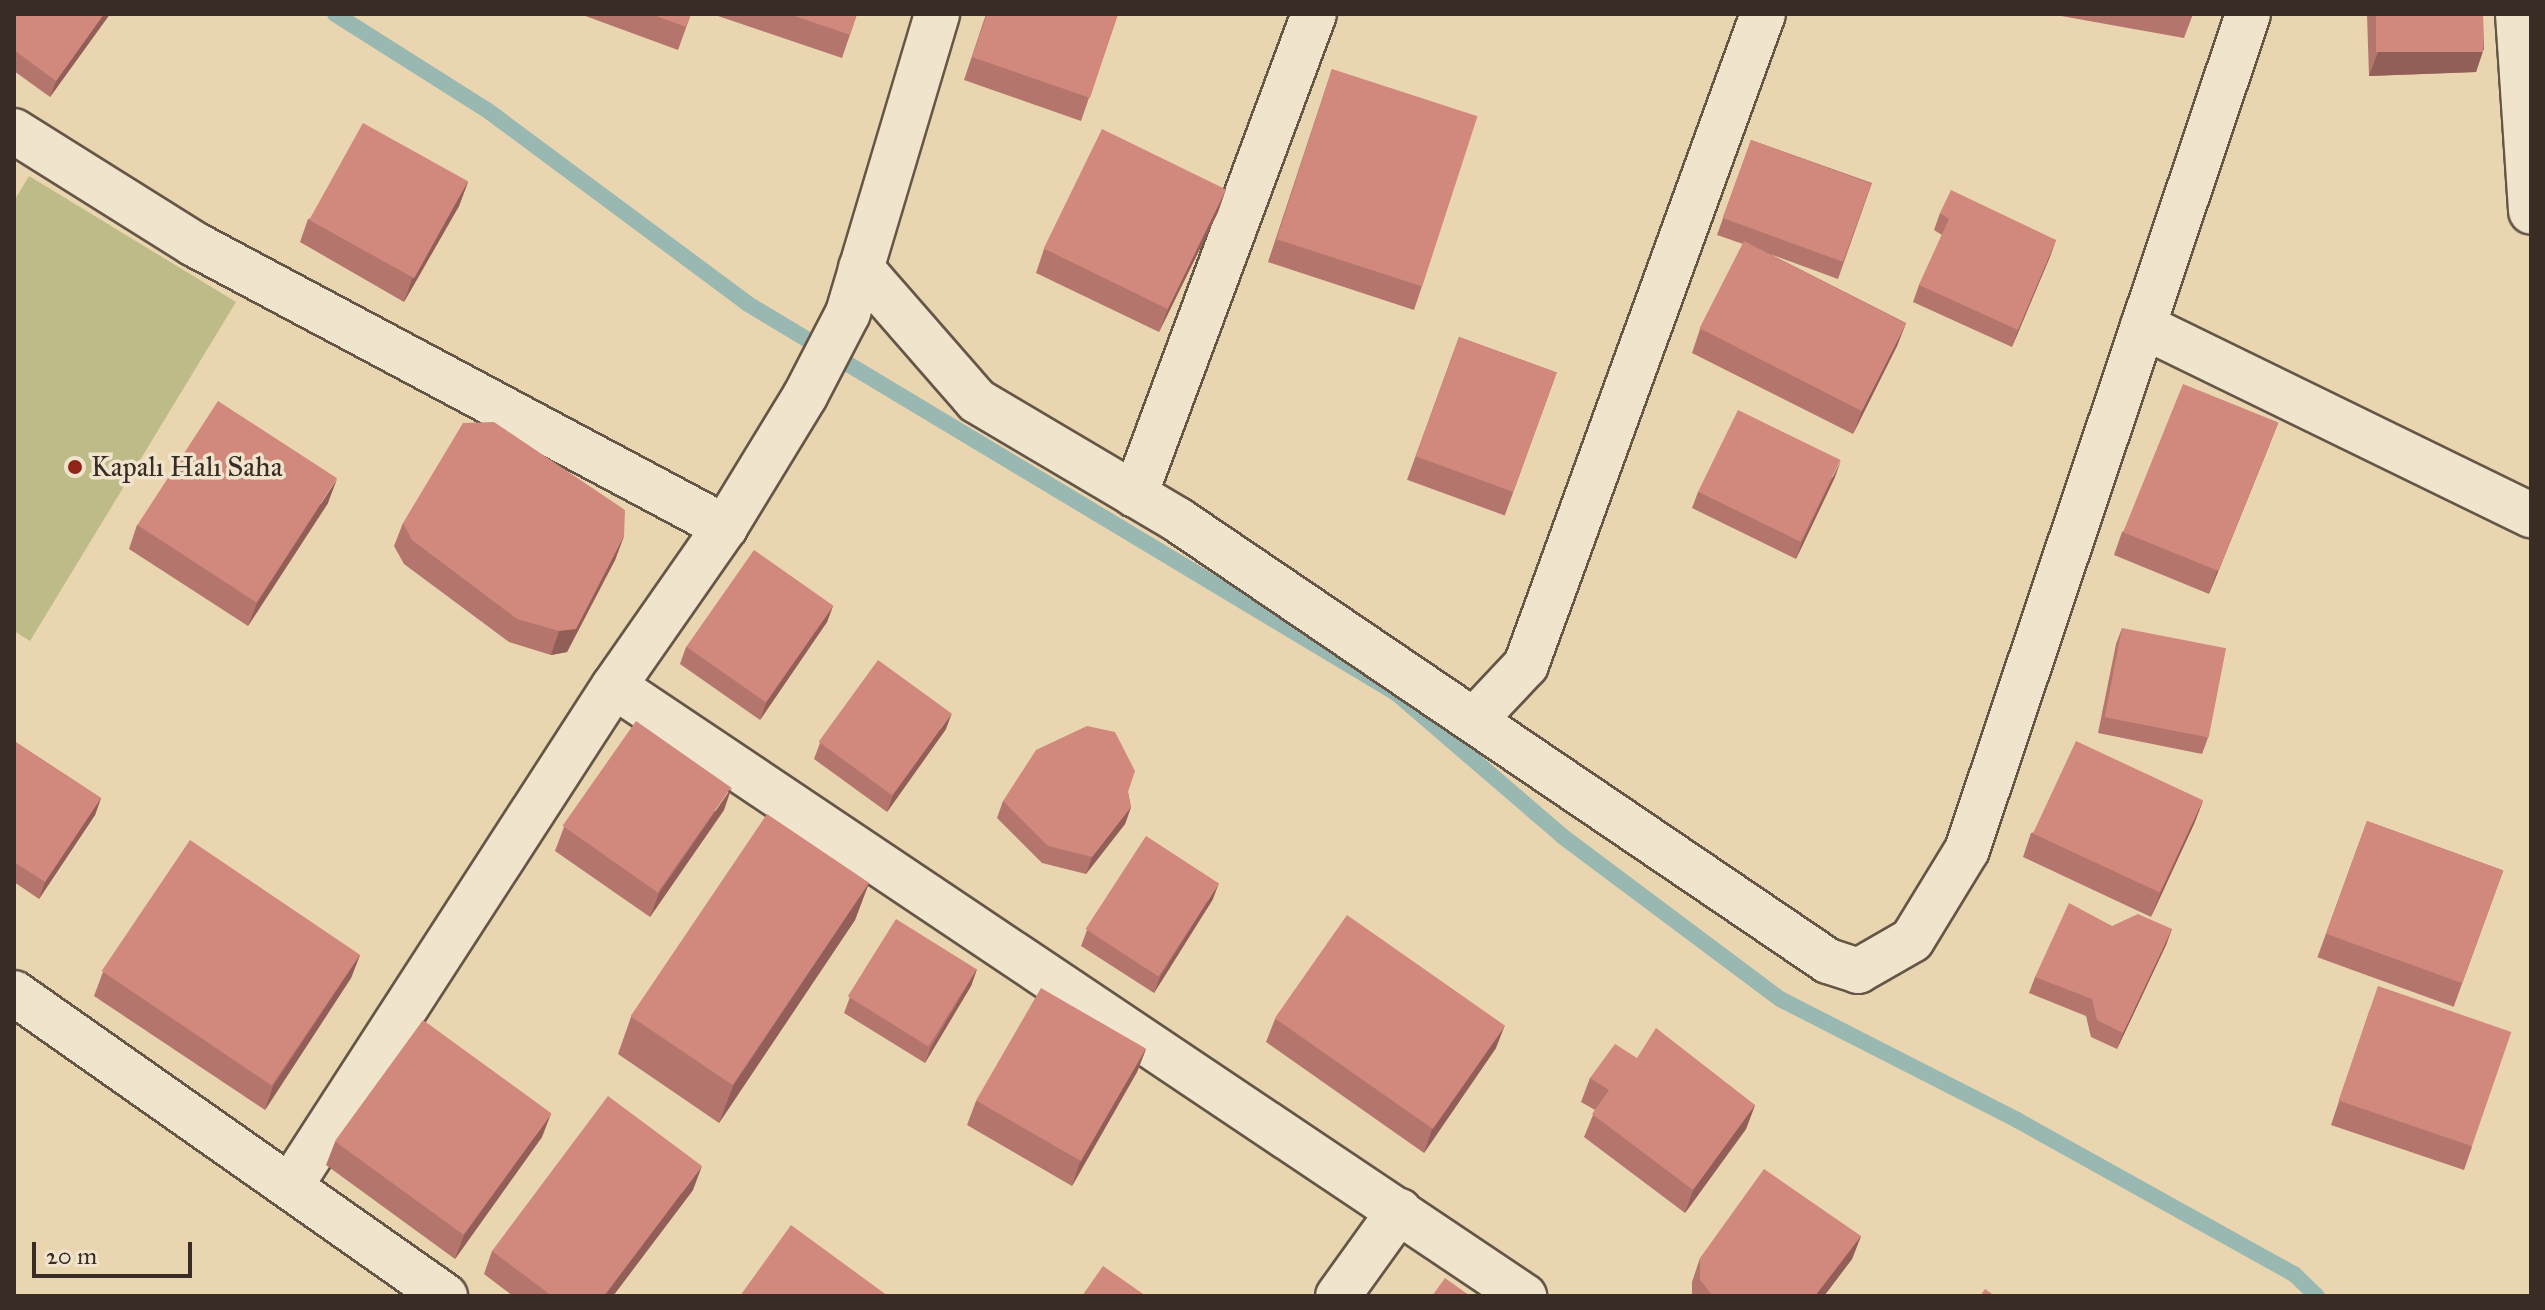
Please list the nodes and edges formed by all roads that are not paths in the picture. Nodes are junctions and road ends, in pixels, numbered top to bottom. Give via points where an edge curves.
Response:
1 (937, 14) edge
2 (1314, 14) edge
3 (1763, 14) edge
4 (2248, 14) edge
5 (2518, 14) edge
6 (14, 131) edge
7 (2529, 148) edge
8 (2531, 212) edge
9 (861, 268) junction
10 (2143, 326) junction
11 (1135, 495) junction
12 (2531, 515) edge
13 (725, 527) junction
14 (614, 686) junction
15 (1476, 718) junction
16 (14, 993) edge
17 (291, 1185) junction
18 (1399, 1211) junction
19 (445, 1296) edge
20 (1338, 1296) edge
21 (1524, 1296) edge

1 - 9 street
2 - 11 street
3 - 15 street via 1526,665
4 - 10 street
5 - 7 street
6 - 13 street via 194,244
7 - 8 street
9 - 11 street via 977,401
9 - 13 street via 848,313 805,396
10 - 12 street
10 - 15 street via 1967,850 1912,940 1858,971 1828,961
11 - 15 street
13 - 14 street
14 - 17 street
14 - 18 street
16 - 17 street
17 - 19 street
18 - 20 street
18 - 21 street

